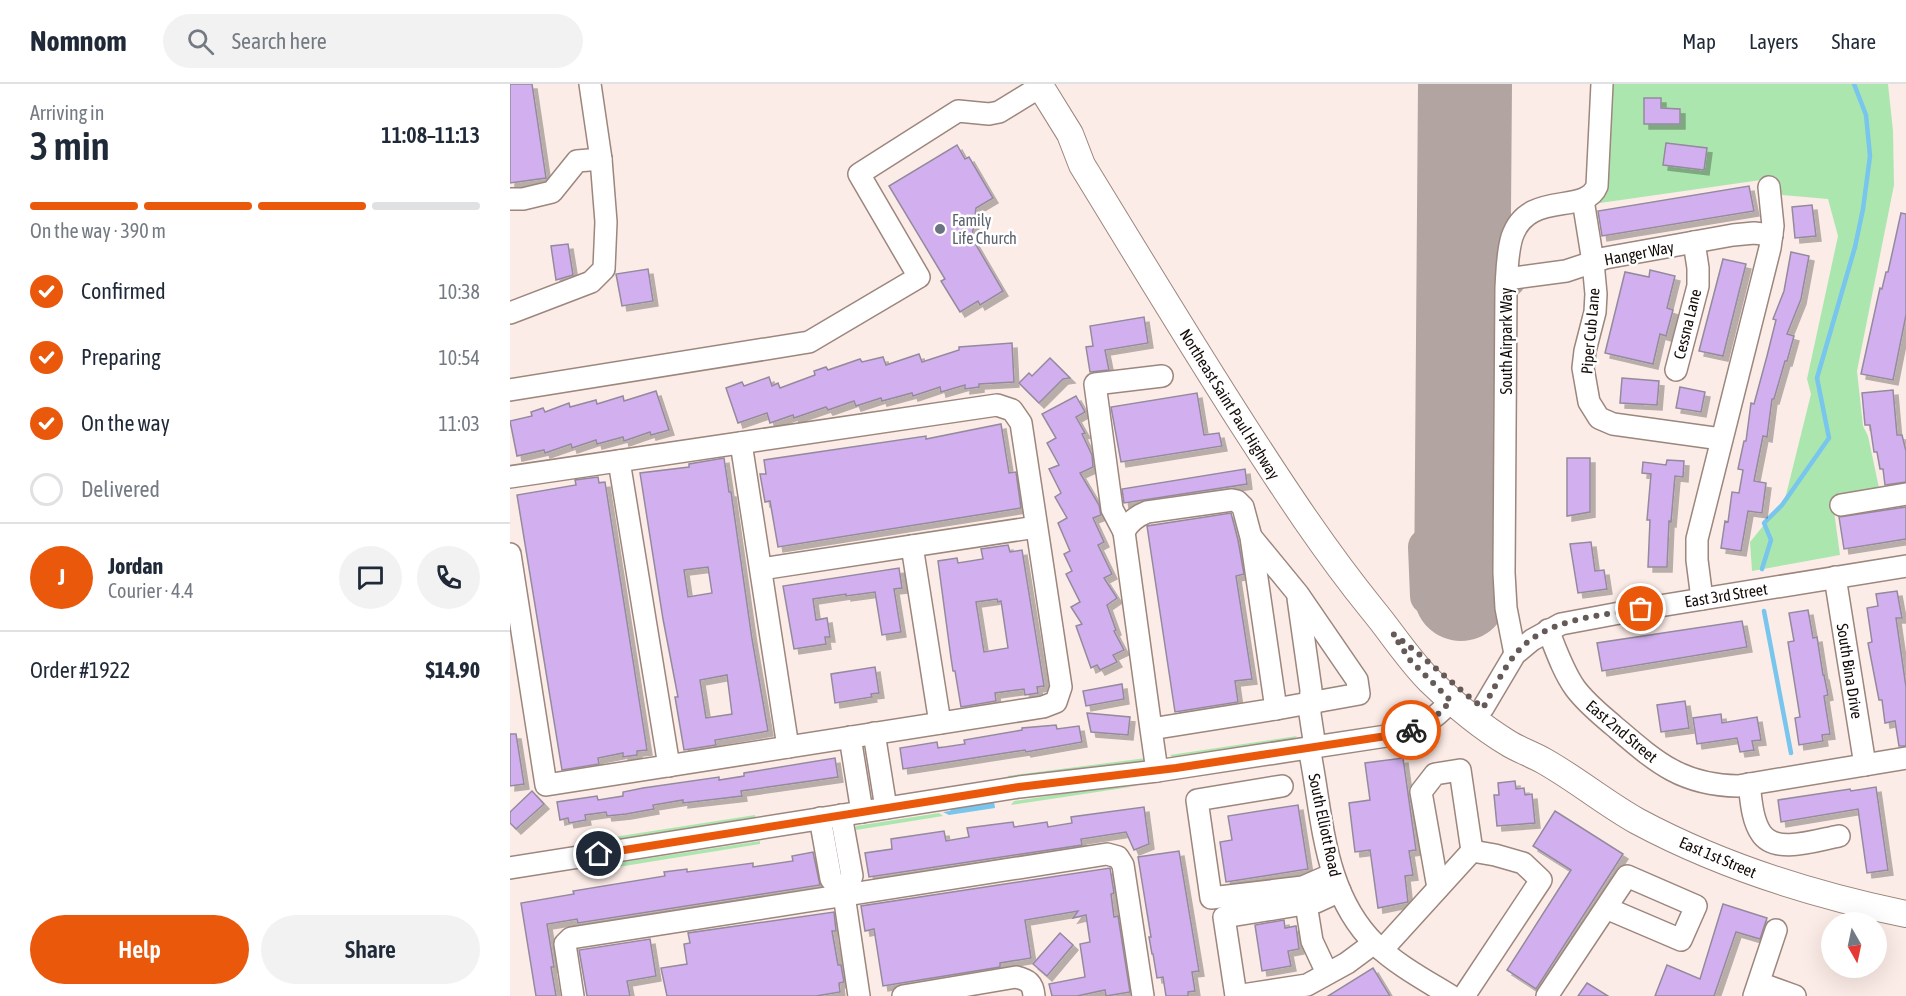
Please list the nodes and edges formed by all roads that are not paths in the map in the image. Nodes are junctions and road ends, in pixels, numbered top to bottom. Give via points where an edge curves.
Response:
1 (590, 84) edge
2 (1602, 84) edge
3 (1031, 87) edge
4 (601, 159) junction
5 (1769, 187) dead end
6 (510, 199) edge
7 (1583, 200) junction
8 (1772, 236) junction
9 (1694, 242) junction
10 (1593, 262) junction
11 (1507, 279) junction
12 (510, 313) edge
13 (1676, 370) dead end
14 (1162, 376) dead end
15 (510, 390) edge
16 (1721, 438) junction
17 (741, 443) junction
18 (619, 461) junction
19 (510, 477) edge
20 (1906, 494) edge
21 (1841, 505) dead end
22 (1036, 527) junction
23 (1124, 532) junction
24 (1251, 537) junction
25 (912, 546) junction
26 (510, 554) edge
27 (1906, 566) edge
28 (761, 569) junction
29 (1835, 577) junction
30 (1298, 594) junction
31 (1702, 599) junction
32 (1548, 630) junction
33 (1393, 634) junction
34 (1515, 654) junction
35 (1451, 701) junction
36 (1311, 703) junction
37 (1483, 708) junction
38 (1276, 709) junction
39 (940, 723) junction
40 (1151, 729) junction
41 (874, 734) junction
42 (850, 737) junction
43 (788, 747) junction
44 (1312, 747) junction
45 (1906, 758) edge
46 (1545, 762) junction
47 (1213, 763) junction
48 (1865, 765) junction
49 (669, 766) junction
50 (1157, 771) junction
51 (1749, 784) junction
52 (1282, 786) dead end
53 (1217, 796) junction
54 (886, 808) junction
55 (841, 815) junction
56 (1839, 837) dead end
57 (1472, 851) junction
58 (510, 868) edge
59 (1336, 883) junction
60 (1438, 888) junction
61 (844, 895) junction
62 (1306, 904) junction
63 (1606, 908) dead end
64 (1906, 914) edge
65 (1776, 930) dead end
66 (1378, 946) junction
67 (1327, 973) junction
68 (1757, 989) edge
69 (573, 996) edge
70 (859, 996) edge
71 (903, 996) edge
72 (1034, 996) edge
73 (1143, 996) edge
74 (1450, 996) edge
75 (1464, 996) edge
76 (1547, 996) edge
77 (1795, 996) edge

1 - 4 street
2 - 7 street via 1597,186 1594,194
3 - 15 street via 999,112 958,111 859,174 920,277 809,342
3 - 33 main road, Northeast Saint Paul Highway via 1070,134 1082,165 1279,481
4 - 6 street via 577,161 552,192
4 - 12 street via 606,222 604,269 591,282
5 - 8 street
7 - 10 street, Piper Cub Lane
7 - 11 street, South Airpark Way via 1541,207 1523,218 1512,236
8 - 9 street, Hanger Way via 1754,233
8 - 16 street
9 - 10 street, Hanger Way
9 - 13 street, Cessna Lane via 1698,285
10 - 11 street, Hanger Way via 1566,271
10 - 16 street, Piper Cub Lane via 1595,312 1583,368 1589,402 1599,418 1613,424
11 - 34 street, South Airpark Way via 1504,573
14 - 23 street via 1095,384 1112,509
16 - 31 street via 1697,539
17 - 18 street
17 - 22 street via 998,405 1012,410 1021,423
17 - 28 street
18 - 19 street
18 - 49 street
20 - 21 street
22 - 25 street
22 - 39 street via 1061,687 1056,702
23 - 24 street via 1135,517 1147,512 1232,500 1243,507
23 - 40 street
24 - 30 street
24 - 38 street
25 - 28 street
25 - 39 street
26 - 49 street via 546,785
27 - 29 street, East 3rd Street
28 - 43 street
29 - 31 street, East 3rd Street
29 - 48 street, South Bina Drive
30 - 36 street, South Elliott Road
30 - 36 street via 1357,680 1359,694
31 - 32 street, East 3rd Street via 1577,620
32 - 34 street
32 - 51 street, East 2nd Street via 1568,678 1586,702 1655,761 1686,778 1714,785
33 - 35 main road, East 1st Street via 1410,660
33 - 37 main road, East 1st Street
34 - 37 street
35 - 44 street via 1430,722 1412,730
35 - 46 main road, East 1st Street via 1508,743
36 - 38 street
36 - 44 street, South Elliott Road
37 - 46 main road, East 1st Street
38 - 40 street
39 - 41 street
40 - 50 street
41 - 42 street
41 - 54 street
42 - 43 street
42 - 55 street
43 - 49 street
44 - 47 street
44 - 59 street, South Elliott Road via 1325,844
45 - 48 street, East 2nd Street
46 - 64 main road, East 1st Street via 1637,820 1690,846 1812,892
47 - 50 street
47 - 53 street
48 - 51 street, East 2nd Street
50 - 54 street
51 - 56 street via 1760,833 1775,845
52 - 53 street
53 - 59 street via 1197,800 1211,898
54 - 55 street
55 - 58 street
55 - 61 street via 831,879
57 - 60 street
57 - 60 street via 1460,770 1435,774 1421,792
57 - 75 street via 1522,863 1541,879
59 - 62 street via 1316,902
59 - 66 street, South Elliott Road via 1351,912
60 - 66 street
61 - 69 street via 571,938 565,944
61 - 70 street
61 - 73 street via 1107,854 1118,857 1123,865
62 - 67 street via 1312,940
62 - 67 street via 1224,917 1236,996 1307,985
63 - 76 street
65 - 68 street
66 - 67 street
66 - 74 street, South Elliott Road
68 - 77 street
71 - 72 street via 1016,977 1033,986

